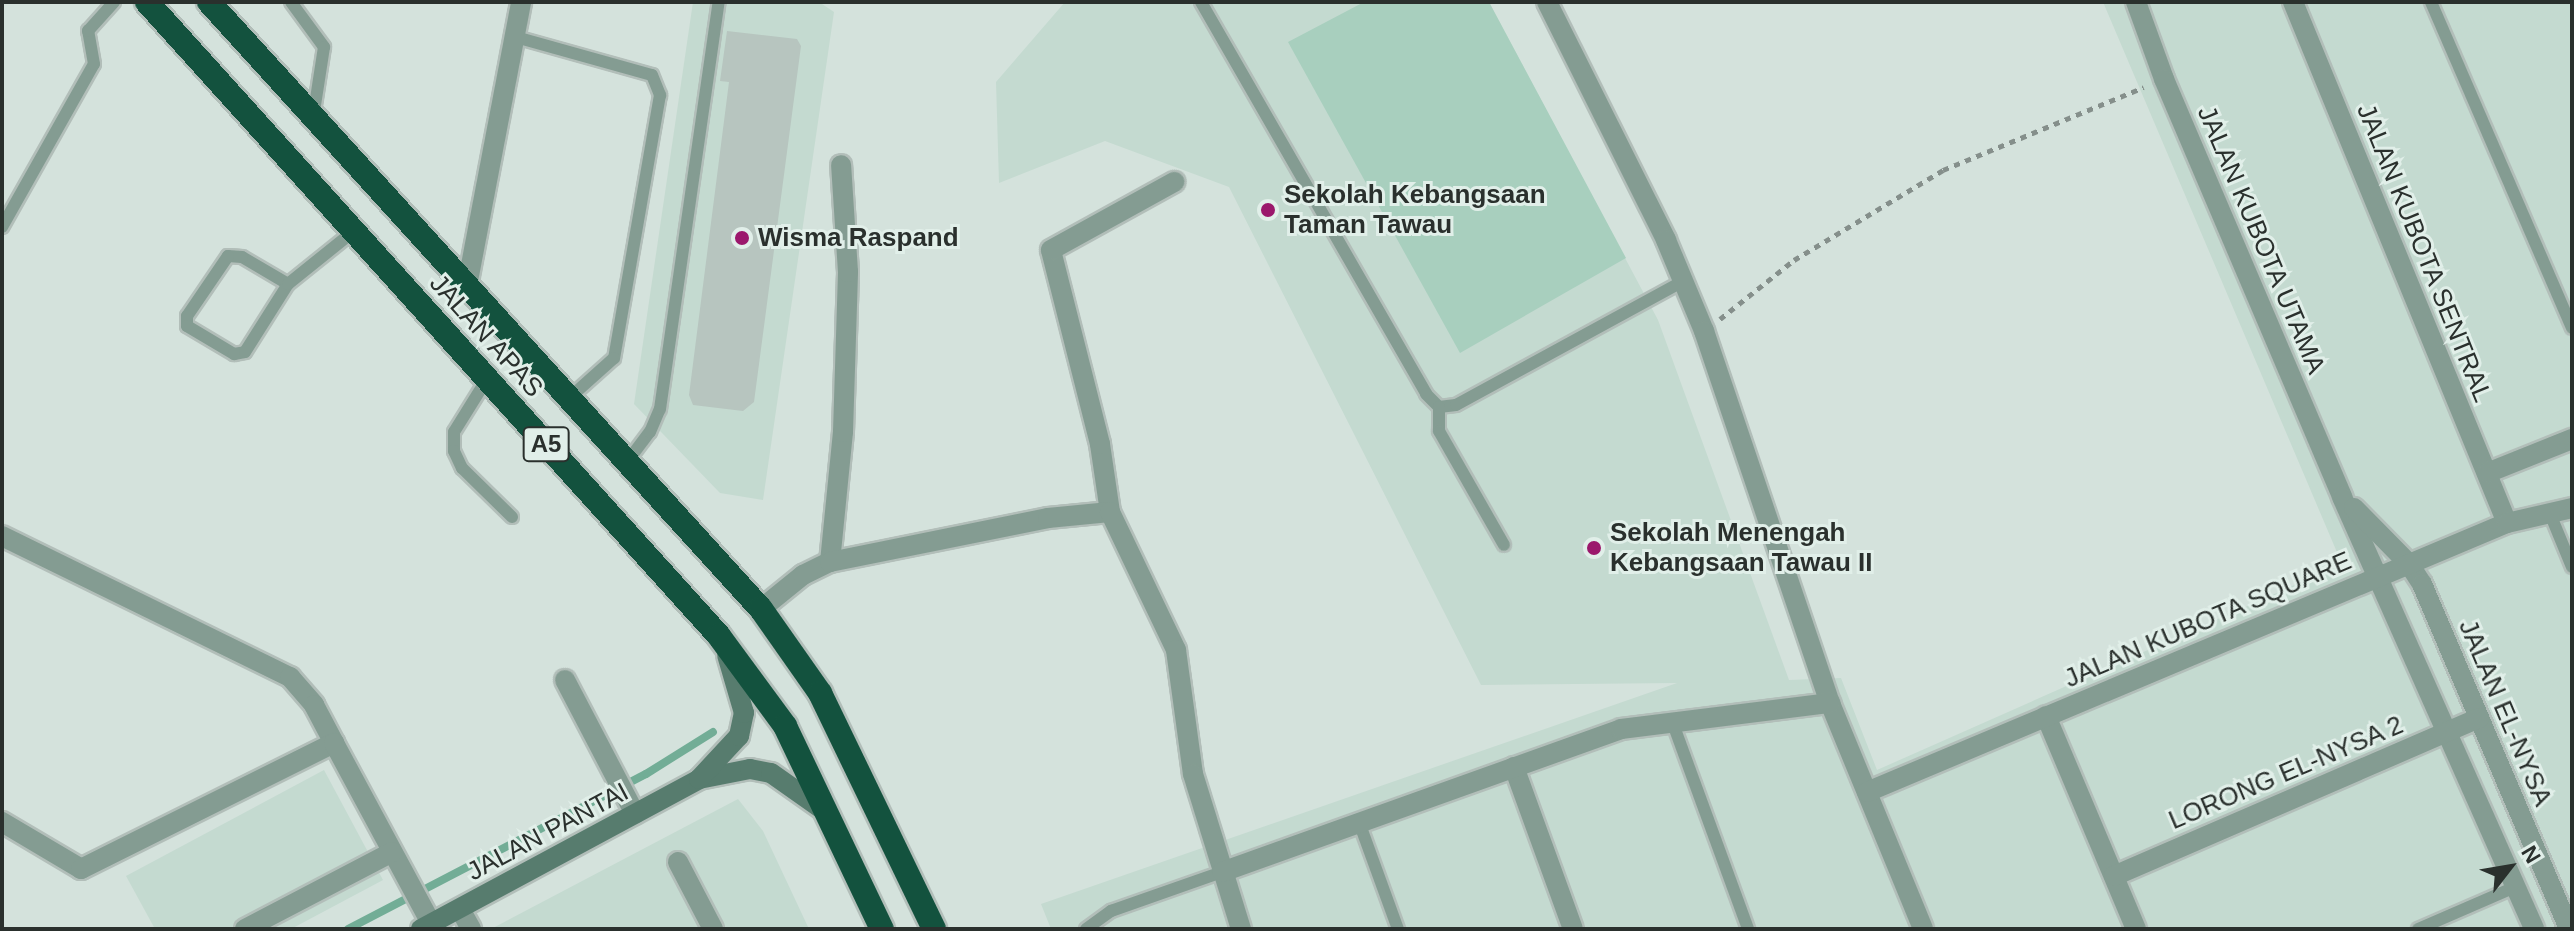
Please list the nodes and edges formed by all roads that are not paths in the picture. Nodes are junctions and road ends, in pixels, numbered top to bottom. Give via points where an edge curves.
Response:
1 (114, 2) edge
2 (147, 2) edge
3 (209, 2) edge
4 (291, 2) edge
5 (521, 2) edge
6 (719, 2) edge
7 (1201, 2) edge
8 (1547, 2) edge
9 (2136, 2) edge
10 (2293, 2) edge
11 (2431, 2) edge
12 (512, 36) junction
13 (313, 120) junction
14 (841, 165) dead end
15 (1174, 182) dead end
16 (2, 227) edge
17 (354, 231) junction
18 (1683, 281) junction
19 (288, 284) junction
20 (467, 286) junction
21 (2572, 328) edge
22 (487, 379) junction
23 (567, 400) junction
24 (1439, 407) junction
25 (2572, 439) edge
26 (627, 462) junction
27 (2487, 473) junction
28 (2342, 497) junction
29 (2572, 508) edge
30 (1110, 512) junction
31 (2551, 516) junction
32 (512, 517) dead end
33 (2507, 523) junction
34 (2, 536) edge
35 (1504, 545) dead end
36 (830, 562) junction
37 (2409, 564) junction
38 (2572, 567) edge
39 (2377, 577) junction
40 (761, 609) junction
41 (719, 636) junction
42 (565, 680) dead end
43 (1830, 703) junction
44 (2046, 716) junction
45 (2479, 718) junction
46 (1672, 721) junction
47 (2449, 731) junction
48 (334, 743) junction
49 (1514, 767) junction
50 (699, 779) junction
51 (1867, 792) junction
52 (631, 805) junction
53 (828, 814) junction
54 (2, 822) edge
55 (1359, 822) junction
56 (392, 852) junction
57 (678, 862) dead end
58 (1222, 872) junction
59 (2114, 876) junction
60 (2515, 887) junction
61 (460, 909) junction
62 (425, 920) edge
63 (245, 929) edge
64 (471, 929) edge
65 (713, 929) edge
66 (882, 929) edge
67 (934, 929) edge
68 (1086, 929) edge
69 (1241, 929) edge
70 (1398, 929) edge
71 (1573, 929) edge
72 (1748, 929) edge
73 (1923, 929) edge
74 (2136, 929) edge
75 (2418, 929) edge
76 (2534, 929) edge
77 (2569, 929) edge

1 - 16 lane via 88,31 94,64
2 - 17 highway, JALAN APAS / A5
3 - 13 highway, JALAN APAS / A5
4 - 13 lane via 324,47
5 - 12 street
6 - 26 lane via 660,409
7 - 24 lane via 1426,394
8 - 18 street
9 - 28 street, JALAN KUBOTA UTAMA
10 - 27 street, JALAN KUBOTA SENTRAL
11 - 21 lane
12 - 20 street
12 - 23 lane via 652,75 660,95 614,358
13 - 20 highway, JALAN APAS / A5
14 - 36 street via 847,288 843,432
15 - 30 street via 1051,250 1100,444
17 - 19 lane
17 - 22 highway, JALAN APAS / A5
18 - 24 lane via 1456,405
18 - 43 street
19 - 19 lane via 242,257 228,256 187,316 187,326 234,354 245,352
20 - 23 highway, JALAN APAS / A5
22 - 32 lane via 454,432 454,451 462,468
22 - 41 highway, JALAN APAS / A5
23 - 26 highway, JALAN APAS / A5
24 - 35 lane via 1439,431
25 - 27 street
26 - 40 highway, JALAN APAS / A5
27 - 33 street, JALAN KUBOTA SENTRAL
28 - 37 street, JALAN KUBOTA UTAMA
28 - 39 street, JALAN KUBOTA UTAMA
29 - 31 street, JALAN KUBOTA SQUARE
30 - 36 street via 1048,518
30 - 58 street via 1176,650 1193,774
31 - 33 street, JALAN KUBOTA SQUARE
31 - 38 lane
33 - 37 street, JALAN KUBOTA SQUARE
34 - 48 street via 290,677 314,705
36 - 40 street via 803,575
37 - 39 street, JALAN KUBOTA SQUARE
37 - 45 street, JALAN EL-NYSA
39 - 44 street, JALAN KUBOTA SQUARE
39 - 47 street
40 - 67 highway, JALAN APAS / A5 via 820,693
41 - 50 street via 744,713 739,736
41 - 53 highway, JALAN APAS / A5 via 785,726
42 - 52 street
43 - 46 street
43 - 51 street
44 - 51 street, JALAN KUBOTA SQUARE
44 - 59 street
45 - 47 street, LORONG EL-NYSA 2
45 - 77 street, JALAN EL-NYSA
46 - 49 street via 1621,729
46 - 72 lane
47 - 59 street, LORONG EL-NYSA 2
47 - 60 street
48 - 54 street via 81,869
48 - 56 street
49 - 55 street
49 - 71 street
50 - 52 street, JALAN PANTAI
50 - 53 street via 750,769 771,773
51 - 73 street
52 - 61 street, JALAN PANTAI
53 - 66 highway, JALAN APAS / A5
55 - 58 street
55 - 70 lane
56 - 62 street
56 - 63 street
57 - 65 street
58 - 68 lane via 1128,905
58 - 69 street
59 - 74 street
60 - 75 lane
60 - 76 street
61 - 62 street, JALAN PANTAI
61 - 64 street

